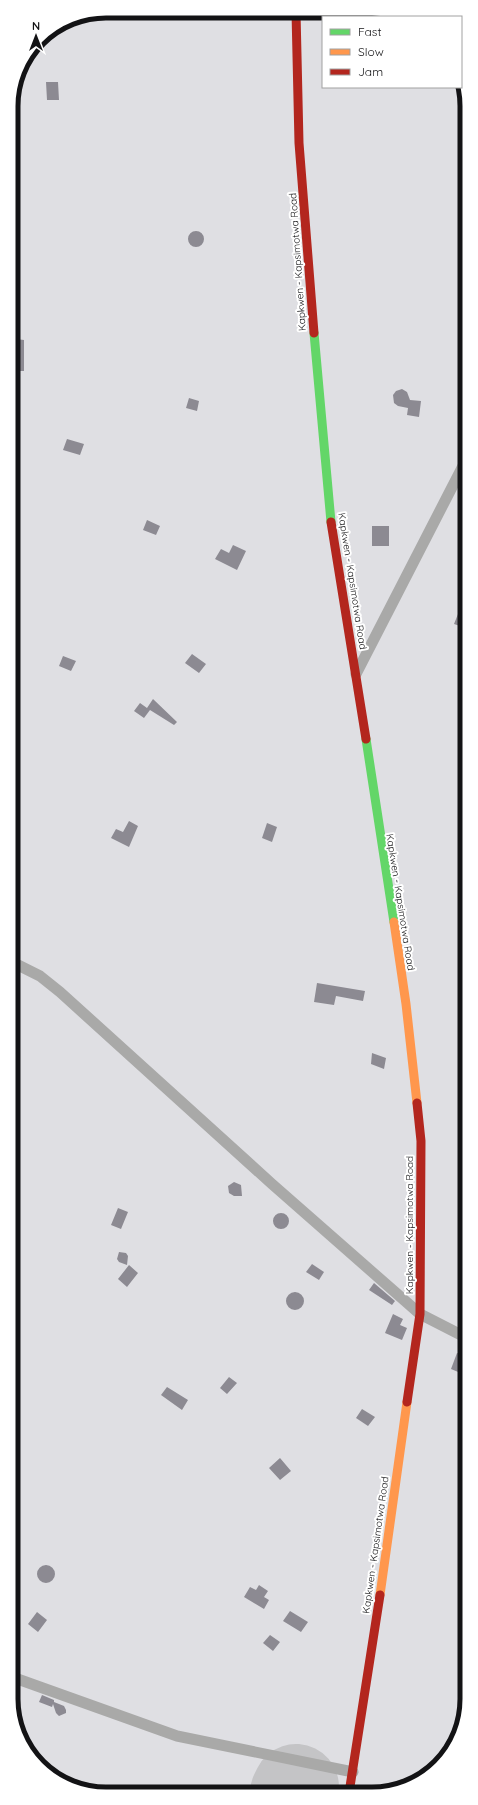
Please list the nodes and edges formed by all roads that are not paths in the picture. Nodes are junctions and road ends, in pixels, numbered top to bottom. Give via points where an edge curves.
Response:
1 (296, 18) edge
2 (460, 472) edge
3 (356, 674) junction
4 (18, 965) edge
5 (420, 1314) junction
6 (460, 1334) edge
7 (18, 1679) edge
8 (353, 1772) junction
9 (350, 1787) edge

1 - 3 street, Kapkwen - Kapsimotwa Road via 299,143 315,348 331,521
2 - 3 street
3 - 5 street, Kapkwen - Kapsimotwa Road via 406,1004 421,1141
4 - 5 street via 40,976 60,992
5 - 6 street
5 - 8 street, Kapkwen - Kapsimotwa Road
7 - 8 street via 177,1736
8 - 9 street, Kapkwen - Kapsimotwa Road

